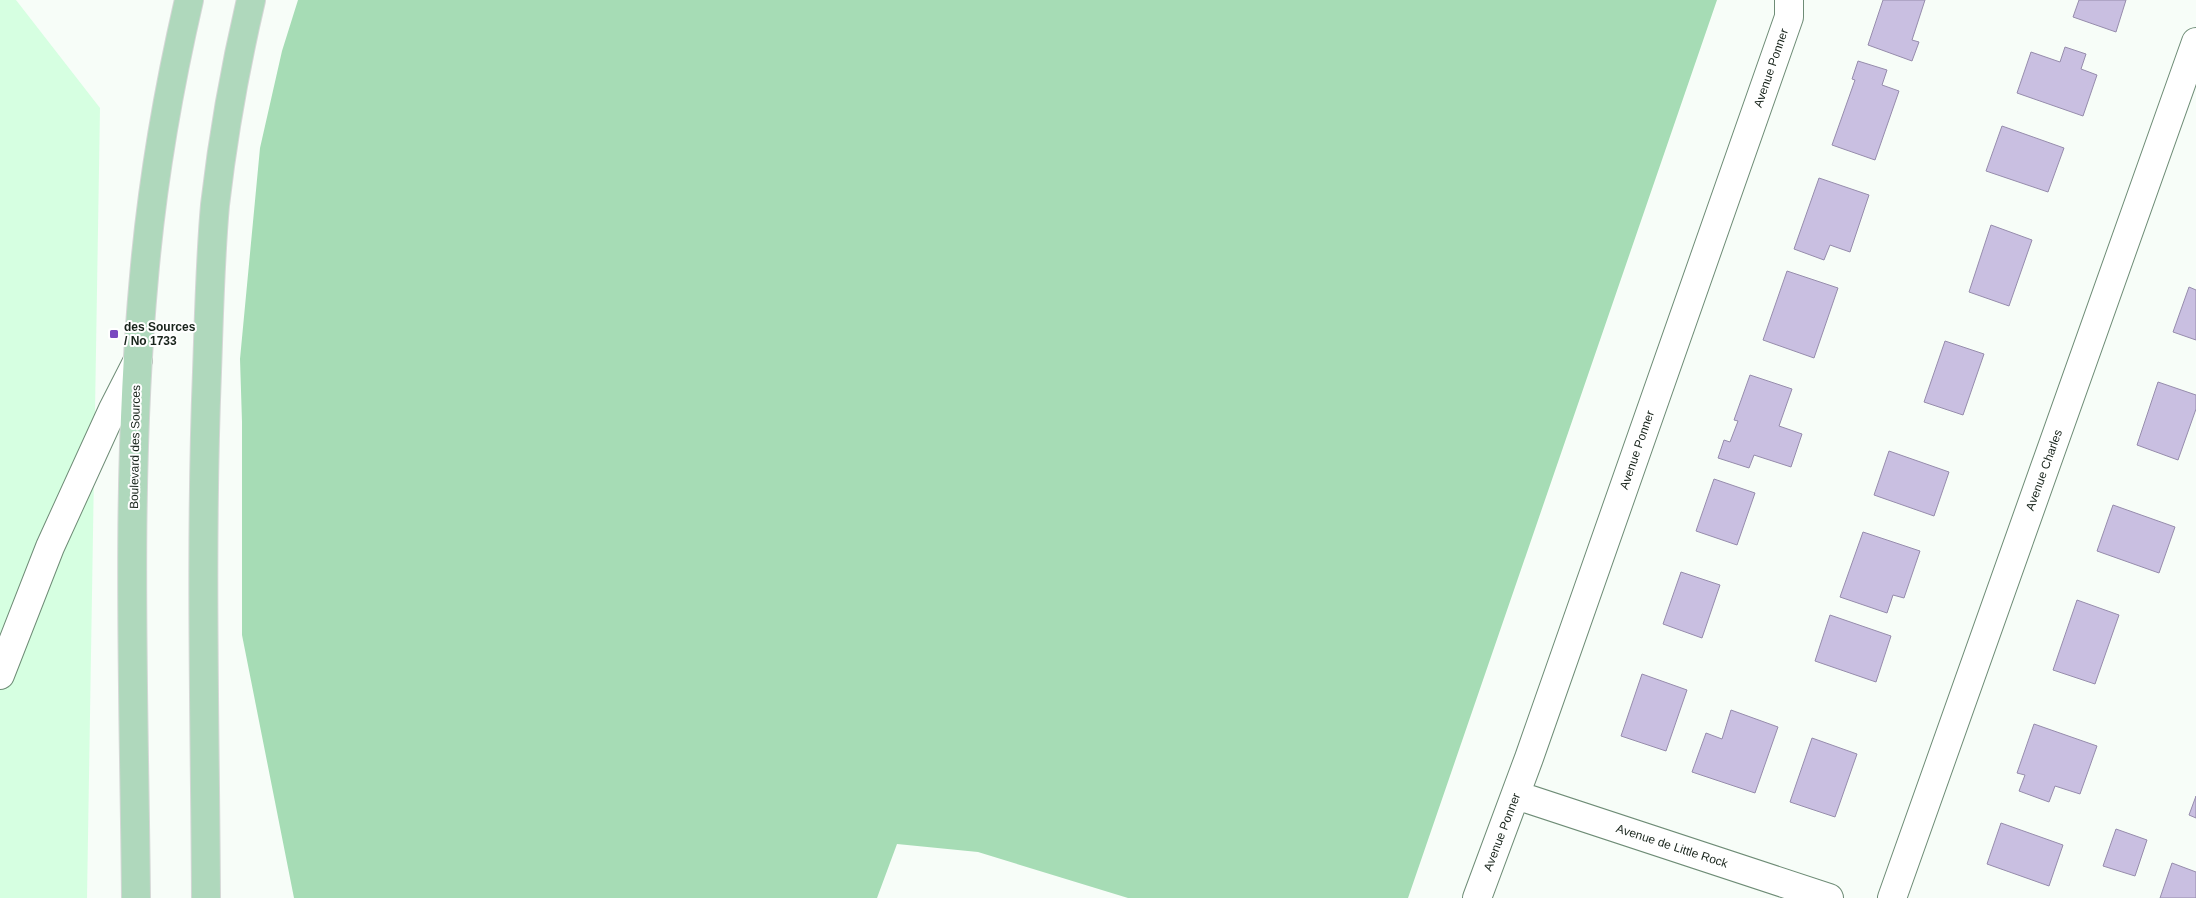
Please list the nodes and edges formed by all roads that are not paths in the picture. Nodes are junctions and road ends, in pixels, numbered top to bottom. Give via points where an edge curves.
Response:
1 (189, 0) edge
2 (252, 0) edge
3 (1789, 0) edge
4 (2196, 42) edge
5 (138, 360) junction
6 (0, 675) edge
7 (1516, 795) junction
8 (136, 898) edge
9 (206, 898) edge
10 (1477, 898) edge
11 (1829, 898) edge
12 (1892, 898) edge

1 - 5 main road, Boulevard des Sources via 168,102 155,189
2 - 9 main road via 224,134 211,257 203,587
3 - 7 street, Avenue Ponner via 1789,17
4 - 12 street, Avenue Charles
5 - 6 street via 50,547
5 - 8 main road, Boulevard des Sources via 134,516
7 - 10 street, Avenue Ponner
7 - 11 street, Avenue de Little Rock

